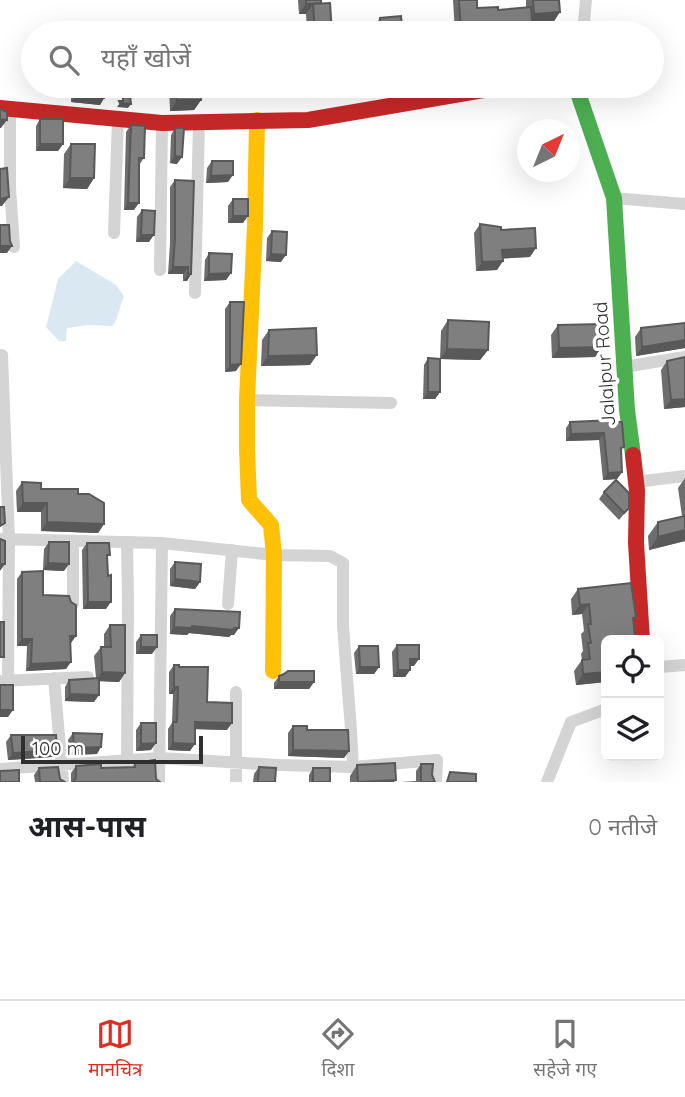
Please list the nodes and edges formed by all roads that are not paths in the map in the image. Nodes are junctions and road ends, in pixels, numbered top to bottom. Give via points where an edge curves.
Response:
1 (586, 0) edge
2 (584, 21) edge
3 (437, 98) edge
4 (580, 98) edge
5 (5, 108) edge
6 (118, 119) junction
7 (257, 120) junction
8 (198, 122) junction
9 (162, 123) junction
10 (614, 198) junction
11 (685, 204) edge
12 (114, 233) dead end
13 (14, 247) edge
14 (160, 270) dead end
15 (195, 293) dead end
16 (0, 355) edge
17 (685, 357) edge
18 (630, 366) dead end
19 (247, 400) junction
20 (391, 402) dead end
21 (685, 476) edge
22 (636, 482) junction
23 (5, 540) edge
24 (73, 541) junction
25 (127, 542) junction
26 (162, 543) junction
27 (232, 550) junction
28 (274, 555) junction
29 (73, 604) edge
30 (228, 604) dead end
31 (642, 635) edge
32 (685, 665) edge
33 (664, 667) edge
34 (273, 671) dead end
35 (88, 677) edge
36 (54, 678) junction
37 (4, 680) edge
38 (236, 692) dead end
39 (601, 711) edge
40 (160, 758) junction
41 (127, 761) junction
42 (235, 762) junction
43 (62, 765) junction
44 (353, 767) junction
45 (0, 769) edge
46 (63, 782) edge
47 (159, 782) edge
48 (236, 782) edge
49 (436, 782) edge
50 (547, 782) edge

1 - 2 street
3 - 7 street via 308,120
4 - 10 street, Jalalpur Road
5 - 6 street
5 - 13 street
6 - 9 street
6 - 12 street
7 - 8 street
7 - 19 street
8 - 9 street
8 - 15 street
9 - 14 street
10 - 11 street
10 - 22 street, Jalalpur Road
16 - 23 street
17 - 18 street
19 - 20 street
19 - 28 street via 249,500 271,525
21 - 22 street
22 - 31 street, Jalalpur Road
23 - 24 street
23 - 37 street
24 - 25 street
24 - 29 street
25 - 26 street
25 - 41 street
26 - 27 street
26 - 40 street
27 - 28 street
27 - 30 street
28 - 34 street
28 - 44 street via 330,556 343,563
32 - 33 street
35 - 36 street
36 - 37 street
36 - 43 street
38 - 42 street
39 - 50 street via 570,722
40 - 41 street
40 - 42 street
40 - 47 street
41 - 43 street
42 - 44 street
42 - 48 street
43 - 45 street
43 - 46 street
44 - 49 street via 437,760

